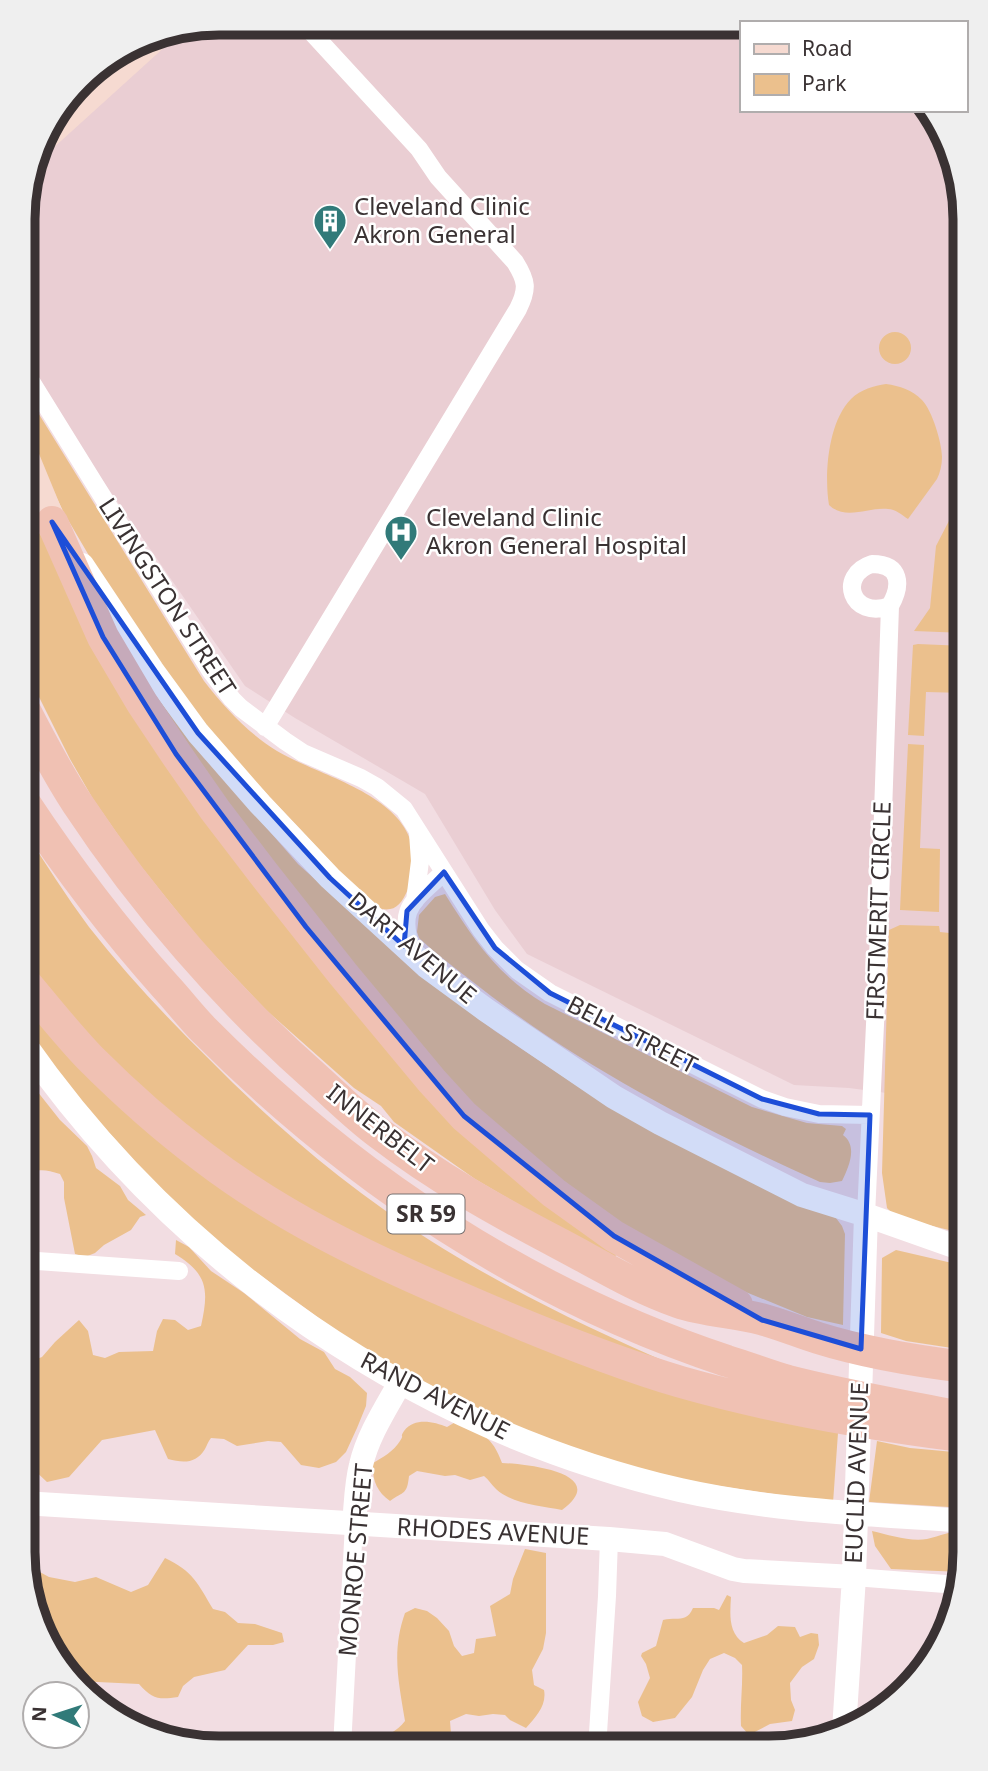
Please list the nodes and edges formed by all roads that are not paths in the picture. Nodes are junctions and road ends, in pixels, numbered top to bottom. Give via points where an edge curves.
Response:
1 (314, 35) edge
2 (133, 57) edge
3 (65, 118) edge
4 (35, 388) edge
5 (35, 481) edge
6 (52, 522) junction
7 (890, 606) dead end
8 (265, 727) junction
9 (35, 729) edge
10 (35, 819) edge
11 (418, 830) junction
12 (444, 872) junction
13 (411, 906) junction
14 (369, 913) junction
15 (413, 954) junction
16 (35, 995) edge
17 (35, 1058) edge
18 (870, 1115) junction
19 (866, 1215) junction
20 (953, 1246) edge
21 (35, 1261) edge
22 (179, 1271) dead end
23 (762, 1320) junction
24 (953, 1365) edge
25 (401, 1381) junction
26 (953, 1415) edge
27 (953, 1436) edge
28 (35, 1504) edge
29 (953, 1520) edge
30 (354, 1524) junction
31 (609, 1539) junction
32 (854, 1577) junction
33 (950, 1584) edge
34 (845, 1719) edge
35 (343, 1736) edge
36 (598, 1736) edge

1 - 8 street via 515,262 525,290 518,309
2 - 3 main road
4 - 8 street, LIVINGSTON STREET via 210,670 232,699
5 - 6 main road, DART AVENUE
6 - 14 main road, DART AVENUE via 198,733 330,878
6 - 23 highway via 103,637 176,754 264,874 432,1081 502,1151 614,1236
7 - 18 street, FIRSTMERIT CIRCLE
8 - 11 street, LIVINGSTON STREET via 303,753 377,787 404,809
9 - 23 highway, INNERBELT / SR 59 via 91,824 205,968 270,1036 378,1133 465,1192 625,1279 679,1303
10 - 26 highway, INNERBELT / SR 59 via 137,955 203,1029 339,1151 447,1228 561,1293 676,1343 786,1380
11 - 12 street, LIVINGSTON STREET
11 - 13 street via 420,861
12 - 13 street
12 - 18 street, BELL STREET via 495,948 516,970 550,993 762,1099 819,1114
13 - 14 street via 387,915
13 - 15 street via 406,924
14 - 15 main road, DART AVENUE
15 - 19 main road, DART AVENUE via 614,1097 802,1195
16 - 27 highway via 90,1058 202,1157 268,1202 384,1265 561,1339 683,1382 786,1408
17 - 25 main road, RAND AVENUE via 116,1159 179,1223 276,1303
18 - 19 street, FIRSTMERIT CIRCLE
19 - 20 main road, DART AVENUE
19 - 32 main road, EUCLID AVENUE
21 - 22 street
23 - 24 highway, INNERBELT / SR 59 via 903,1359
25 - 29 main road, RAND AVENUE via 533,1444 680,1490 760,1505
25 - 30 main road, MONROE STREET via 364,1454
28 - 30 main road, RHODES AVENUE
30 - 31 main road, RHODES AVENUE
30 - 35 street, MONROE STREET
31 - 32 main road, RHODES AVENUE via 665,1544 744,1571
31 - 36 street
32 - 33 street, RHODES AVENUE
32 - 34 main road, EUCLID AVENUE

